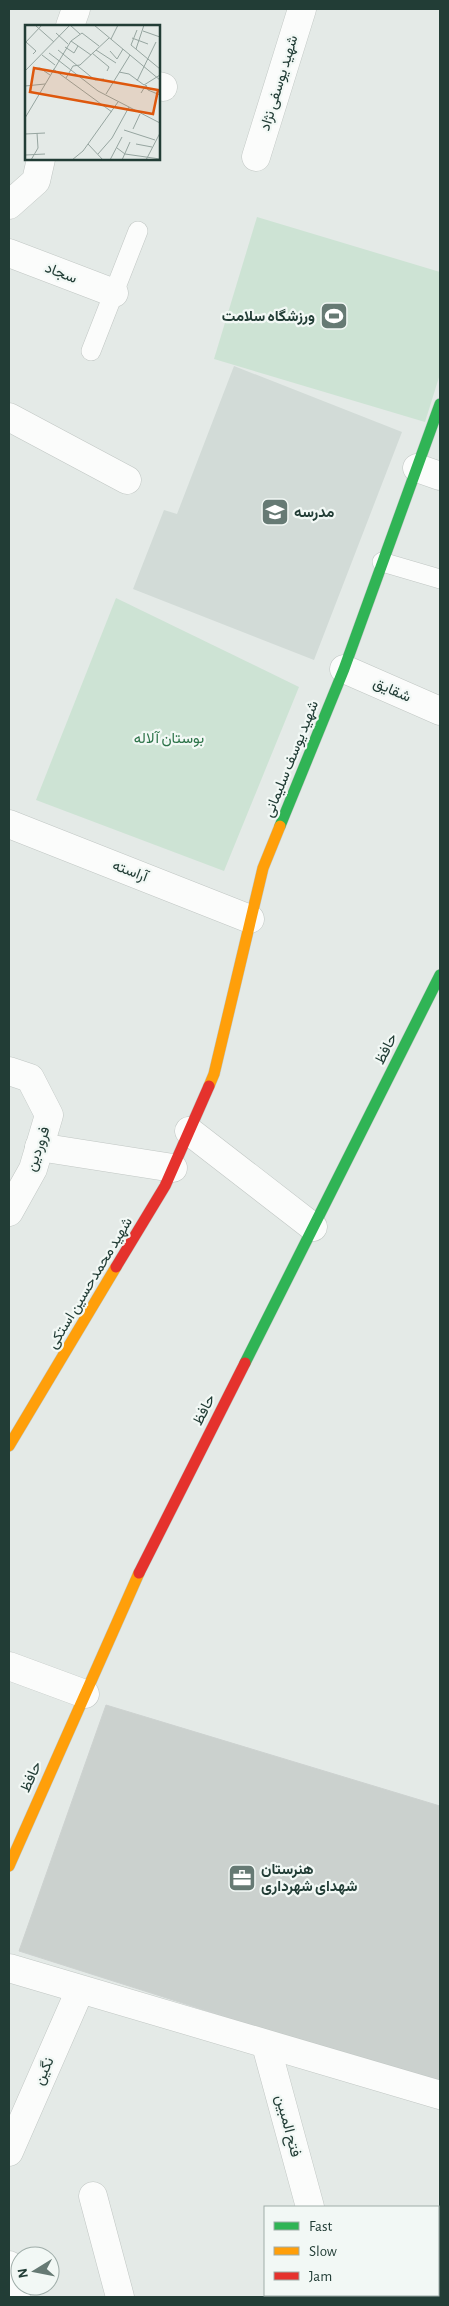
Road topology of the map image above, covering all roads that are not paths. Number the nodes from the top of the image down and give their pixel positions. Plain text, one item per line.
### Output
1 (76, 9) edge
2 (302, 9) edge
3 (70, 25) edge
4 (256, 158) dead end
5 (41, 160) edge
6 (9, 205) edge
7 (138, 231) dead end
8 (9, 254) edge
9 (114, 293) junction
10 (91, 351) dead end
11 (440, 404) edge
12 (9, 417) edge
13 (428, 472) edge
14 (127, 480) dead end
15 (382, 562) junction
16 (440, 579) edge
17 (344, 669) junction
18 (440, 711) edge
19 (9, 824) edge
20 (250, 919) junction
21 (440, 975) edge
22 (9, 1071) edge
23 (189, 1131) junction
24 (40, 1147) junction
25 (173, 1168) junction
26 (16, 1184) edge
27 (9, 1212) edge
28 (313, 1227) junction
29 (9, 1446) edge
30 (9, 1666) edge
31 (85, 1694) junction
32 (9, 1866) edge
33 (9, 1968) edge
34 (80, 1990) junction
35 (266, 2045) junction
36 (440, 2095) edge
37 (10, 2146) edge
38 (93, 2196) dead end
39 (310, 2206) edge
40 (9, 2265) edge
41 (16, 2297) edge
42 (120, 2297) edge

1 - 3 street
2 - 4 street, شهید یوسفی نژاد
5 - 6 street
7 - 9 lane
8 - 9 street, سجاد
9 - 10 lane
11 - 13 street, شهید یوسف سلیمانی
12 - 14 street
13 - 15 street, شهید یوسف سلیمانی
15 - 16 lane
15 - 17 street, شهید یوسف سلیمانی
17 - 18 street, شقایق
17 - 20 street, شهید یوسف سلیمانی
19 - 20 street, آراسته
20 - 23 street, شهید یوسف سلیمانی
21 - 28 street, حافظ
22 - 24 street, فروردین
23 - 25 street, شهید محمدحسین استکی
23 - 28 street
24 - 25 street
24 - 26 street, فروردین
25 - 29 street, شهید محمدحسین استکی
26 - 27 street, فروردین
28 - 31 street, حافظ
30 - 31 street
31 - 32 street, حافظ
33 - 34 street
34 - 35 street
34 - 37 street, نگین
35 - 36 street
35 - 39 street, فتح المبین
38 - 42 street
40 - 41 street

